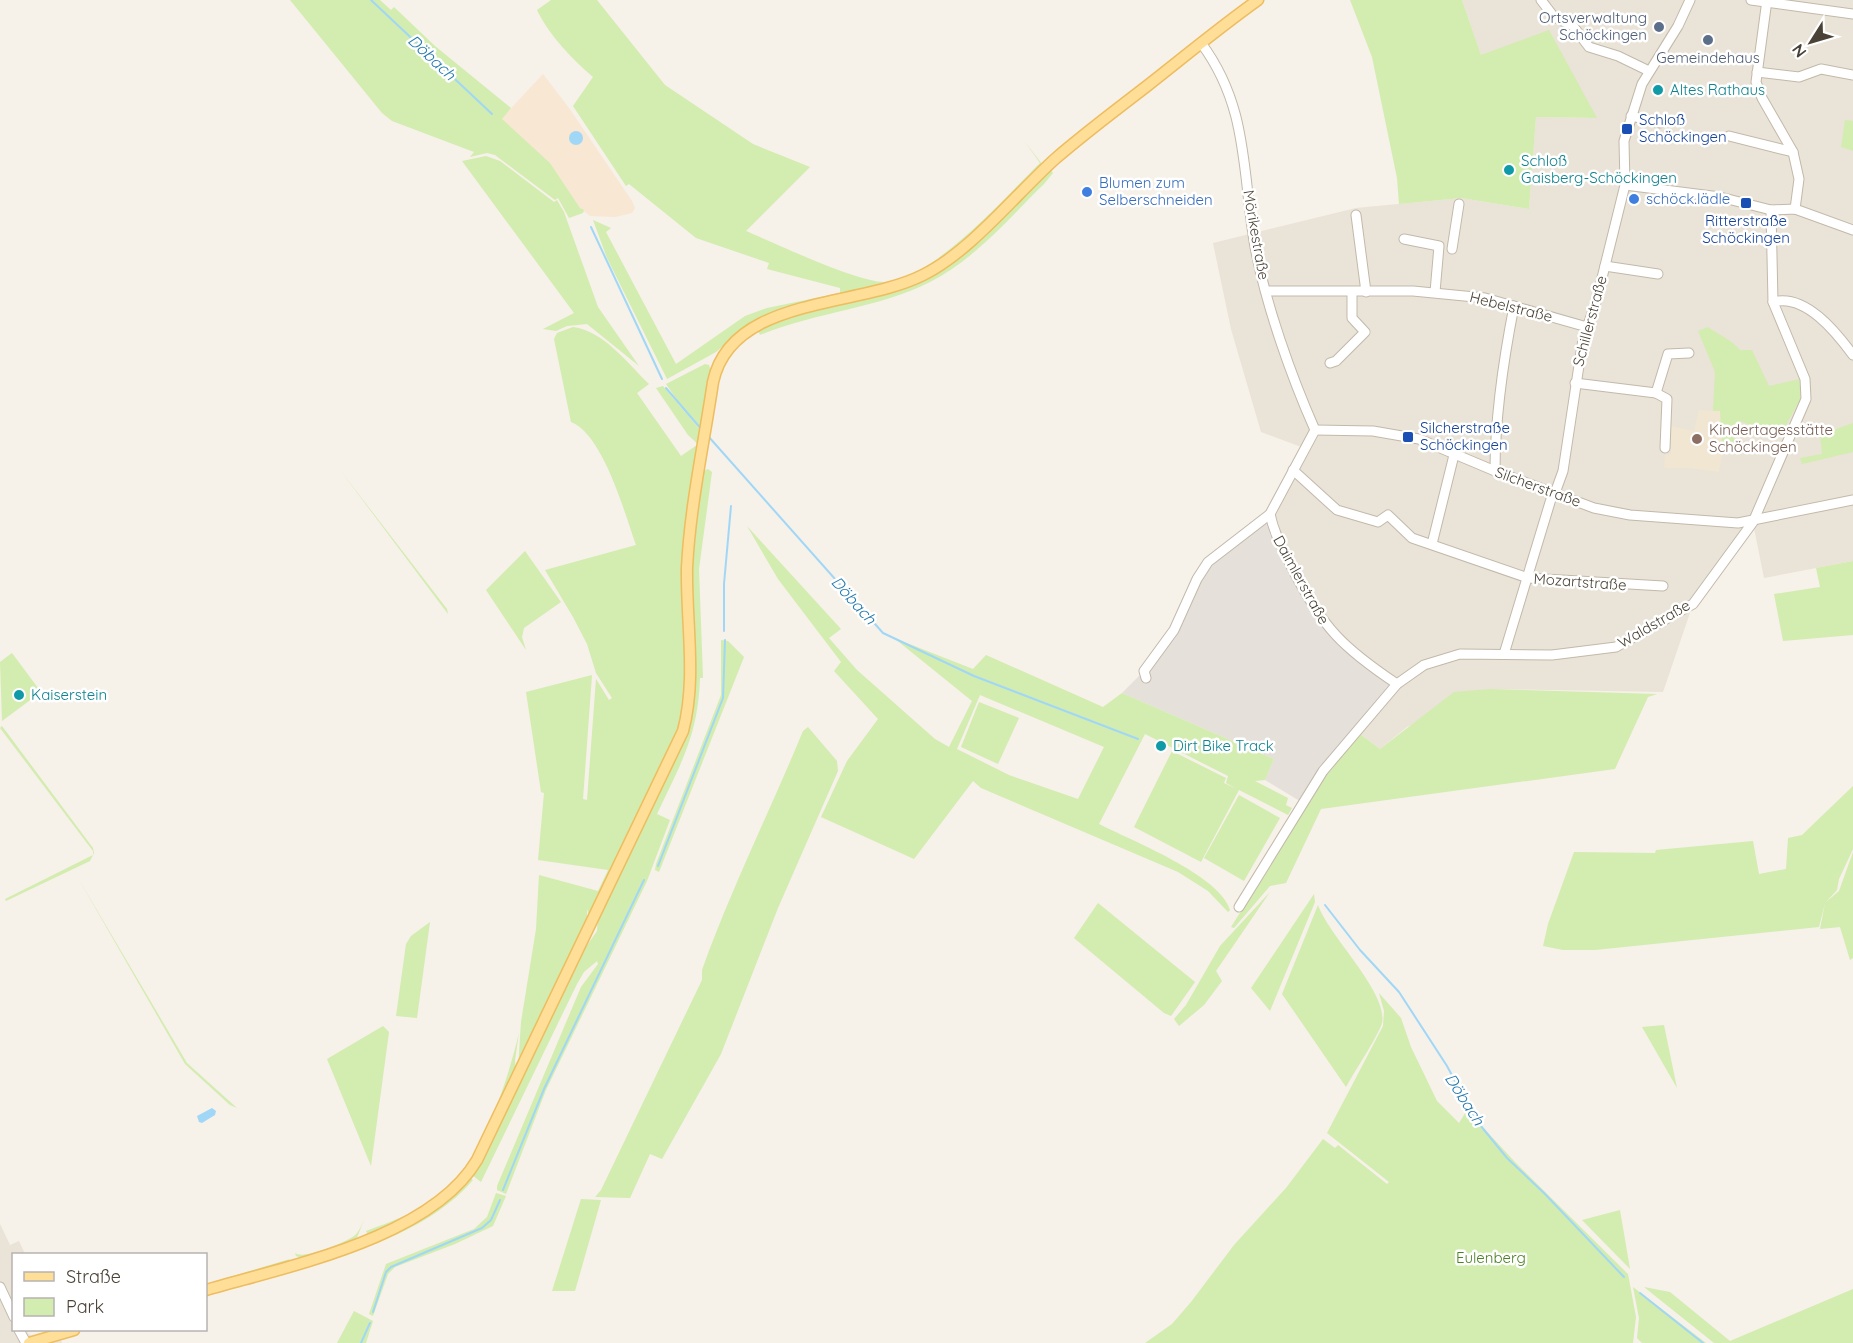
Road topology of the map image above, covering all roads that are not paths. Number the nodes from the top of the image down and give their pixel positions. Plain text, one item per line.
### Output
1 (1258, 0) edge
2 (1541, 0) edge
3 (1690, 0) edge
4 (1751, 0) edge
5 (1767, 1) edge
6 (1853, 15) edge
7 (1201, 43) junction
8 (1649, 70) junction
9 (1757, 72) junction
10 (1853, 75) edge
11 (1631, 116) junction
12 (1660, 123) dead end
13 (1729, 136) dead end
14 (1793, 152) junction
15 (1625, 185) junction
16 (1460, 204) dead end
17 (1795, 209) junction
18 (1771, 210) junction
19 (1356, 215) dead end
20 (1853, 230) edge
21 (1404, 239) dead end
22 (1439, 246) junction
23 (1605, 266) junction
24 (1658, 274) dead end
25 (1266, 291) junction
26 (1352, 292) junction
27 (1366, 292) junction
28 (1435, 292) junction
29 (1773, 302) junction
30 (1514, 306) junction
31 (1587, 327) junction
32 (1689, 353) dead end
33 (1853, 355) edge
34 (1330, 363) dead end
35 (1575, 383) junction
36 (1656, 393) junction
37 (1315, 430) junction
38 (1665, 448) dead end
39 (1454, 455) junction
40 (1293, 470) junction
41 (1495, 471) junction
42 (1553, 496) junction
43 (1853, 500) edge
44 (1270, 514) junction
45 (1753, 522) junction
46 (1432, 544) junction
47 (1528, 578) junction
48 (1663, 586) dead end
49 (1504, 654) junction
50 (1146, 678) dead end
51 (1397, 684) junction
52 (1239, 907) dead end
53 (0, 1287) edge
54 (207, 1290) edge
55 (12, 1313) edge
56 (67, 1331) edge
57 (28, 1343) edge

1 - 7 main road
2 - 8 street
3 - 8 street, Schillerstraße
4 - 5 street
5 - 6 street
5 - 9 street
7 - 25 street, Mörikestraße
7 - 54 main road
8 - 11 street, Schillerstraße
9 - 10 street
9 - 14 street
11 - 12 street
11 - 15 street, Schillerstraße
13 - 14 street
14 - 17 street
15 - 18 street
15 - 23 street, Schillerstraße
16 - 22 street
17 - 18 street
17 - 20 street
18 - 29 street, Waldstraße
19 - 27 street
21 - 22 street
22 - 28 street
23 - 24 street
23 - 31 street, Schillerstraße
25 - 26 street, Hebelstraße
25 - 37 street, Mörikestraße
26 - 27 street, Hebelstraße
26 - 34 street
27 - 28 street, Hebelstraße
28 - 30 street, Hebelstraße
29 - 33 street
29 - 45 street, Waldstraße
30 - 31 street, Hebelstraße
30 - 41 street
31 - 35 street, Schillerstraße
32 - 36 street
35 - 36 street
35 - 42 street, Schillerstraße
36 - 38 street
37 - 39 street, Silcherstraße
37 - 40 street
39 - 41 street, Silcherstraße
39 - 46 street
40 - 44 street
40 - 46 street, Mozartstraße
41 - 42 street, Silcherstraße
42 - 45 street, Silcherstraße
42 - 47 street, Schillerstraße
43 - 45 street, Silcherstraße
44 - 50 street
44 - 51 street, Daimlerstraße
45 - 49 street, Waldstraße
46 - 47 street, Mozartstraße
47 - 48 street, Mozartstraße
47 - 49 street, Schillerstraße
49 - 51 street, Waldstraße
51 - 52 street, Waldstraße
53 - 55 street
56 - 57 main road

